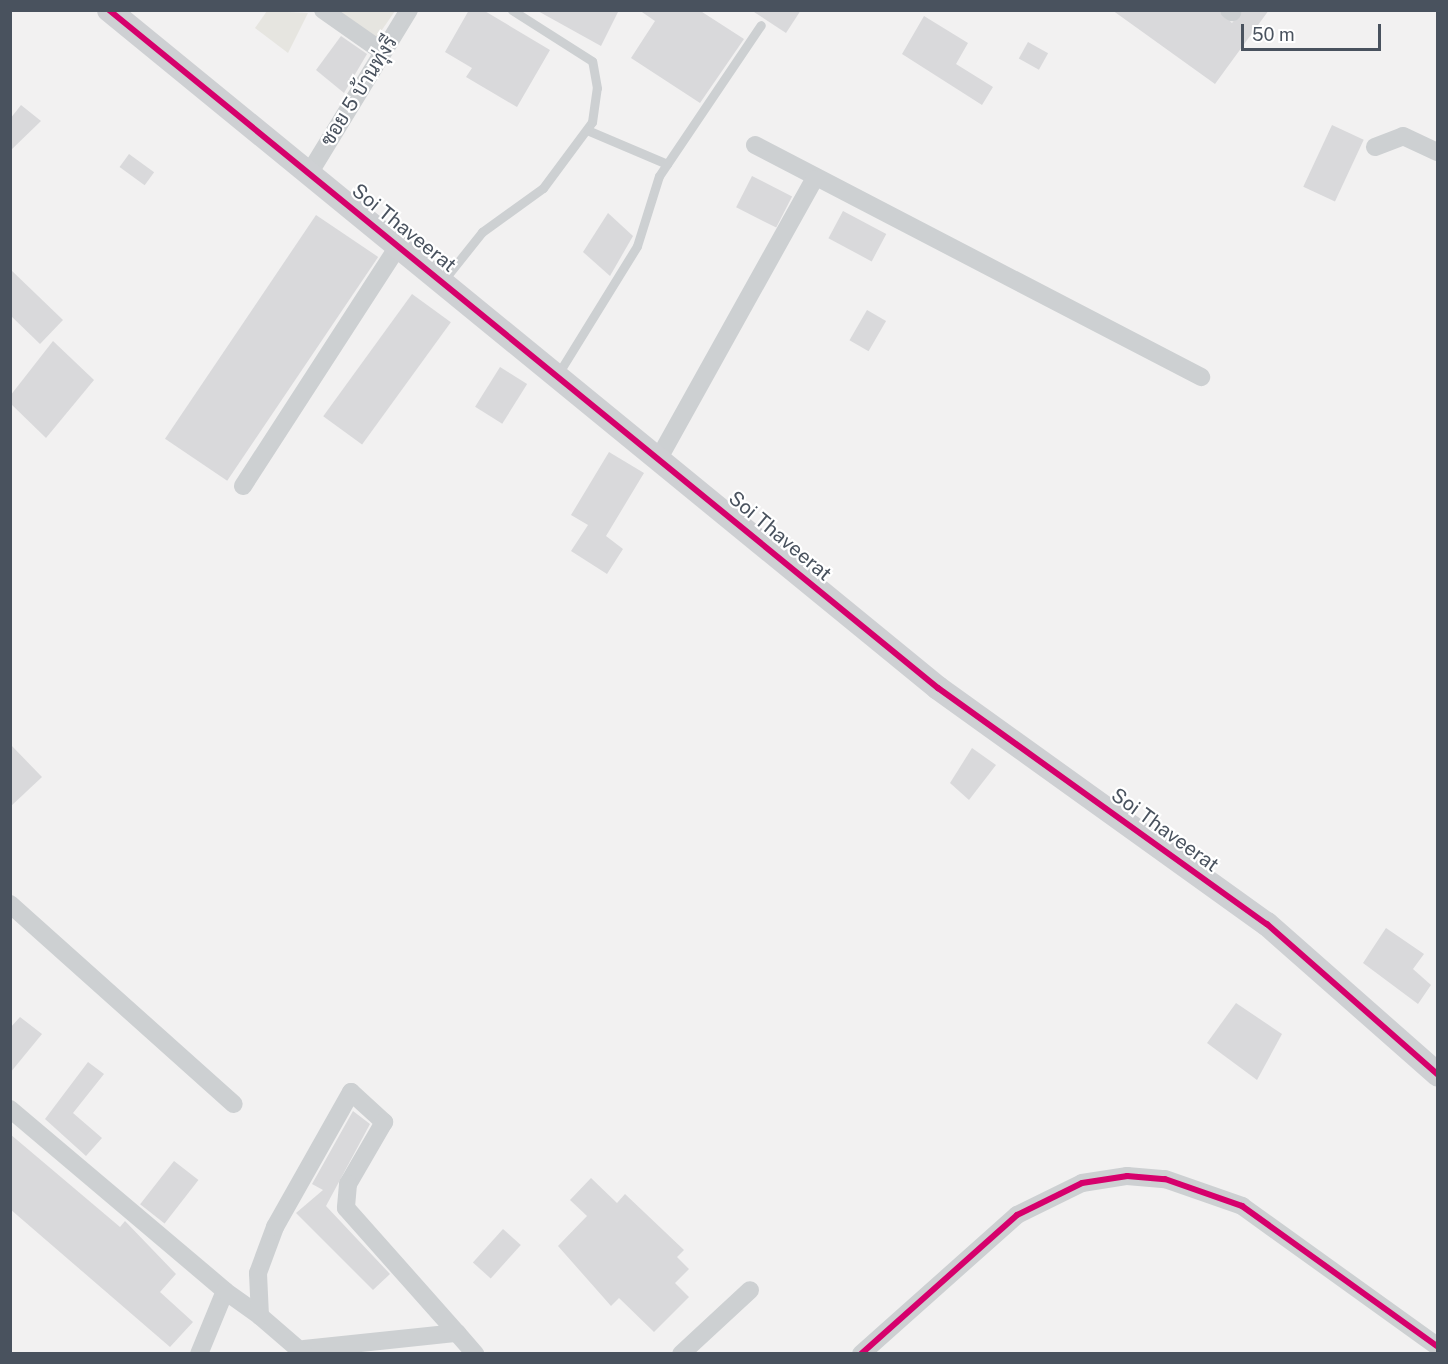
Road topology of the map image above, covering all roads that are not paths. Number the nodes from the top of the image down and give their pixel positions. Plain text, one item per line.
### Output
1 (109, 10) edge
2 (323, 10) edge
3 (409, 10) edge
4 (512, 10) edge
5 (761, 25) dead end
6 (383, 52) junction
7 (587, 130) junction
8 (755, 145) dead end
9 (1375, 147) dead end
10 (1437, 152) edge
11 (667, 164) junction
12 (310, 172) junction
13 (814, 179) junction
14 (399, 245) junction
15 (443, 281) junction
16 (558, 374) junction
17 (1201, 377) dead end
18 (659, 458) junction
19 (243, 486) dead end
20 (10, 904) edge
21 (1437, 1075) edge
22 (234, 1104) dead end
23 (10, 1109) edge
24 (750, 1290) dead end
25 (225, 1291) junction
26 (261, 1316) junction
27 (456, 1333) junction
28 (1437, 1347) edge
29 (304, 1351) edge
30 (199, 1353) edge
31 (475, 1353) edge
32 (681, 1353) edge
33 (861, 1353) edge

1 - 12 street, Soi Thaveerat
2 - 6 street
3 - 6 street, ซอย 5 บ้านทุ่งรี
4 - 7 lane
5 - 11 lane
6 - 12 street, ซอย 5 บ้านทุ่งรี
7 - 11 lane
7 - 15 lane
8 - 13 street
9 - 10 street
11 - 16 lane
12 - 14 street, Soi Thaveerat
13 - 17 street
13 - 18 street
14 - 15 street, Soi Thaveerat
14 - 19 street
15 - 16 street, Soi Thaveerat
16 - 18 street, Soi Thaveerat
18 - 21 street, Soi Thaveerat
20 - 22 street
23 - 25 street
24 - 32 street
25 - 26 street
25 - 30 street
26 - 27 street
26 - 29 street
27 - 29 street
27 - 31 street
28 - 33 street

